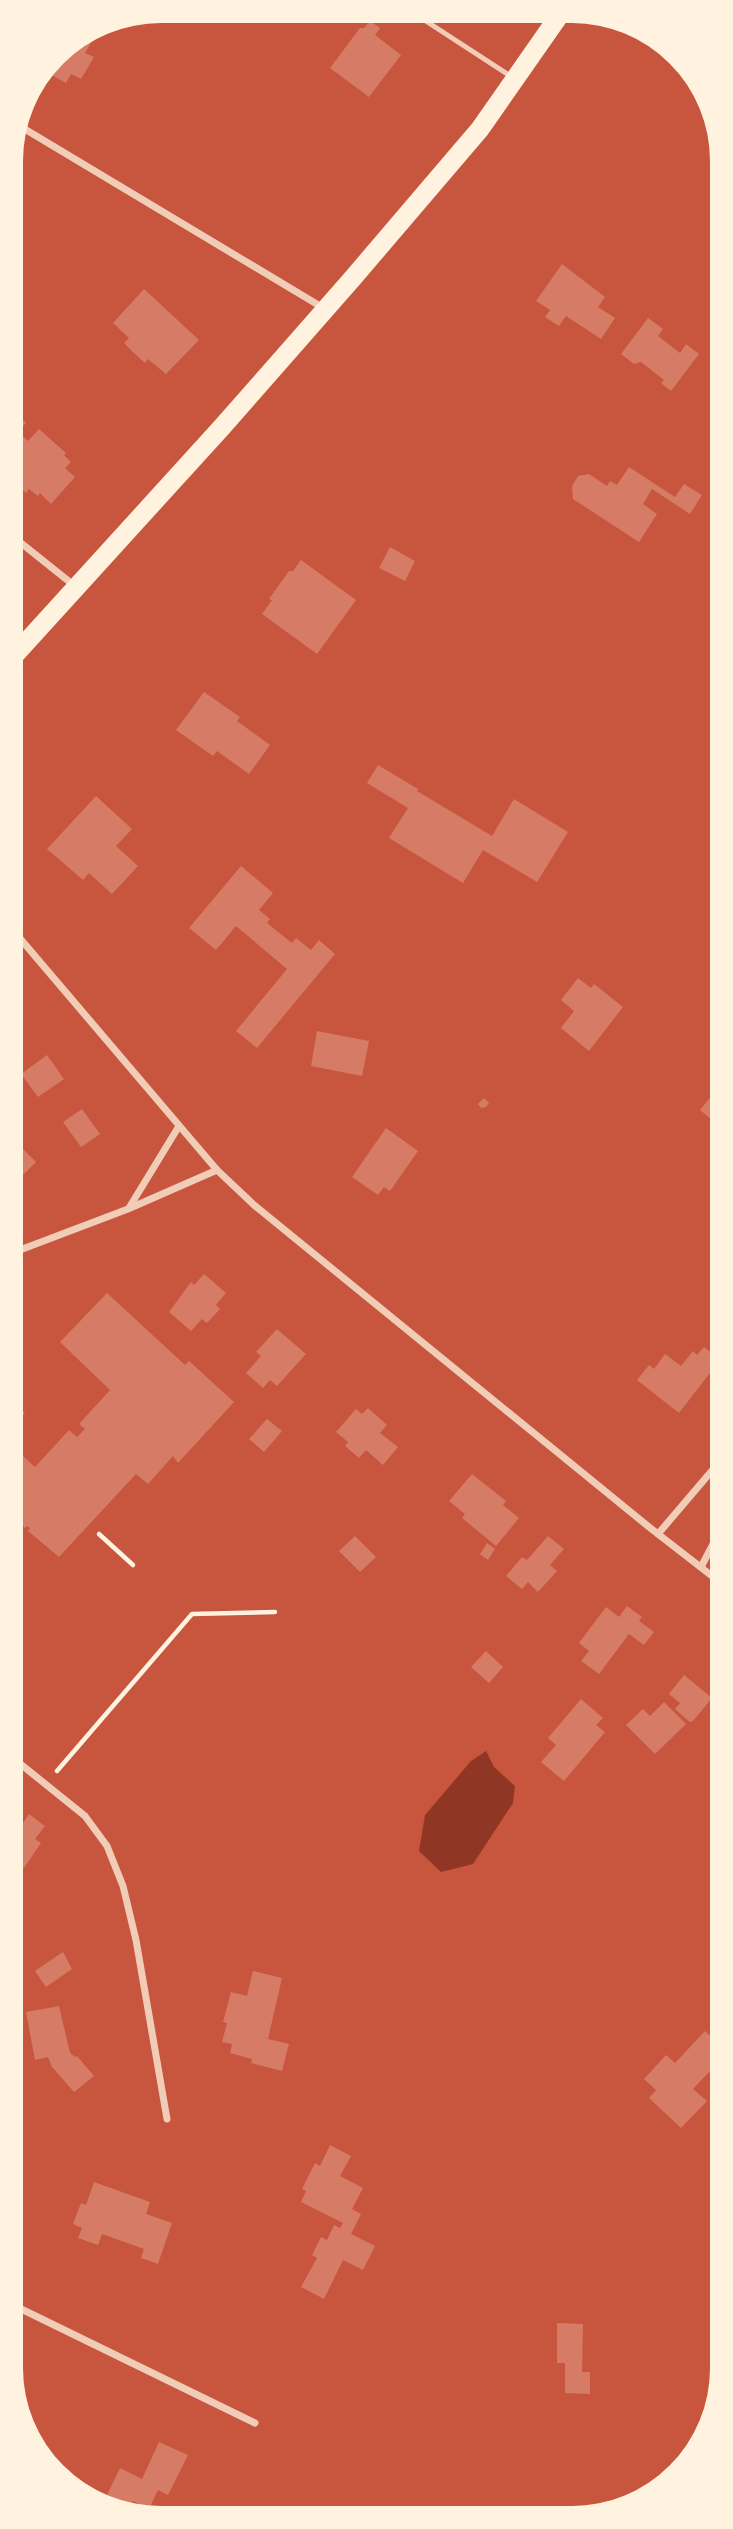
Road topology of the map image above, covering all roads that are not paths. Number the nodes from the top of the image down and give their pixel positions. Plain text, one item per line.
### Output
1 (429, 23) edge
2 (554, 23) edge
3 (514, 79) junction
4 (26, 130) edge
5 (326, 309) junction
6 (23, 545) edge
7 (76, 588) junction
8 (23, 646) edge
9 (23, 942) edge
10 (179, 1126) junction
11 (218, 1170) junction
12 (128, 1209) junction
13 (23, 1249) edge
14 (710, 1473) edge
15 (659, 1534) junction
16 (710, 1550) edge
17 (701, 1567) junction
18 (710, 1574) edge
19 (23, 1766) edge
20 (167, 2119) dead end
21 (23, 2310) edge
22 (255, 2423) dead end

1 - 3 lane
2 - 3 highway
3 - 5 highway
4 - 5 street
5 - 7 highway
6 - 7 street
7 - 8 highway
9 - 10 street
10 - 11 street
10 - 12 street
11 - 12 street
11 - 15 street
12 - 13 street
14 - 15 street
15 - 17 street
16 - 17 street
17 - 18 street
19 - 20 street
21 - 22 street

